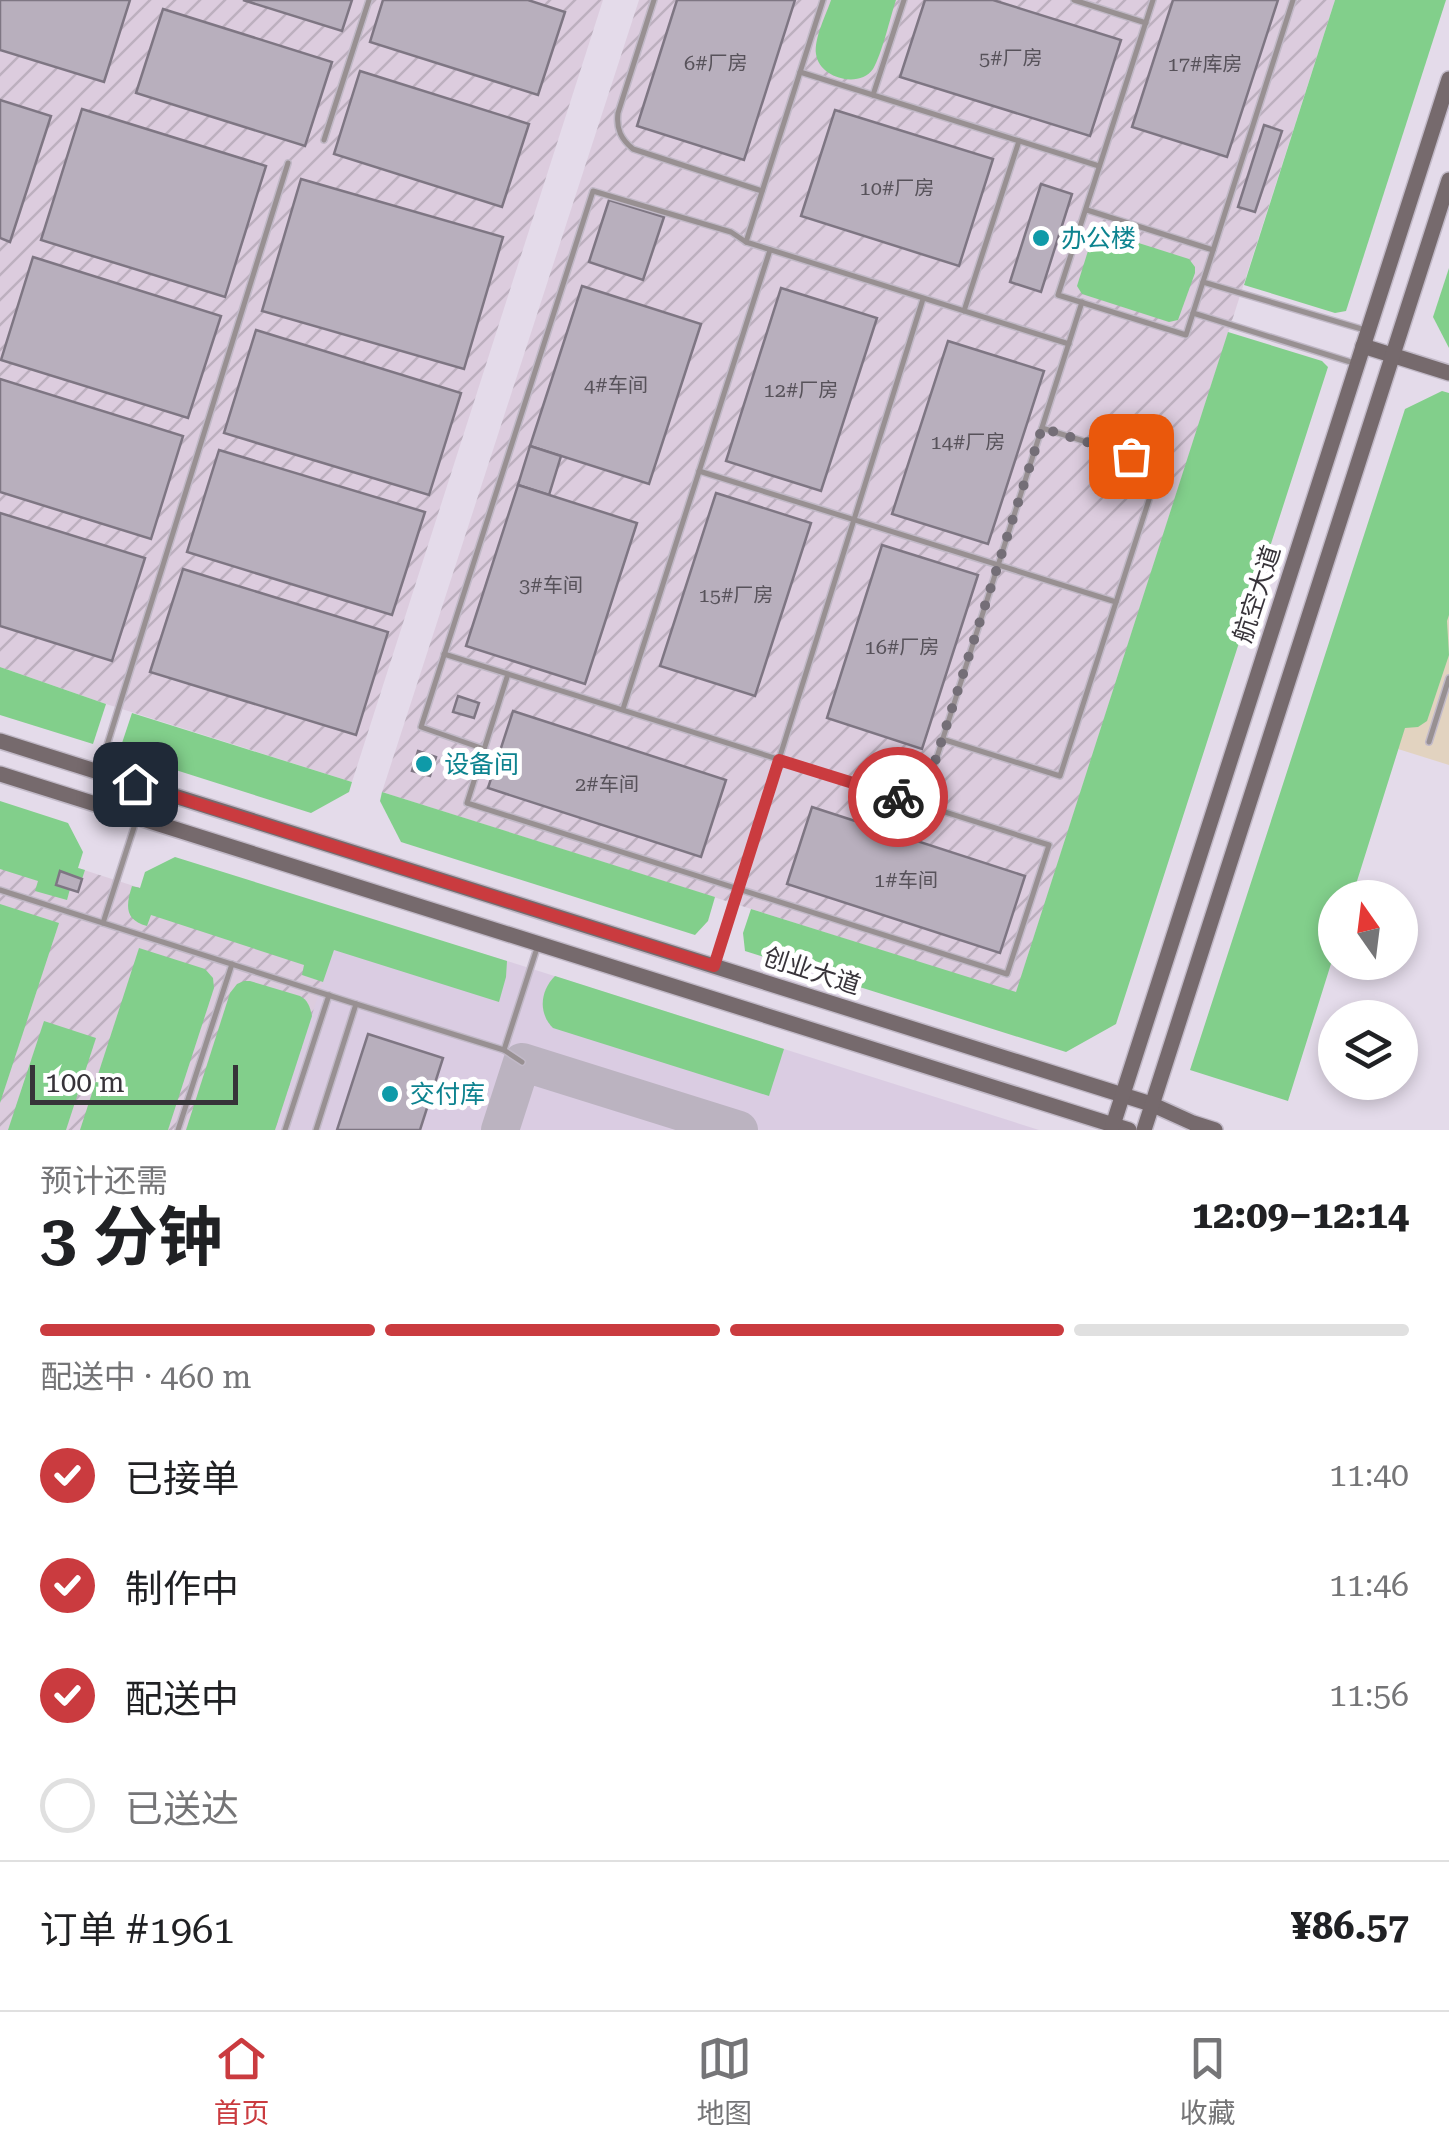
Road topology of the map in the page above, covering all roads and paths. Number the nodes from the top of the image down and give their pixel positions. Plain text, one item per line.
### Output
1 (369, 0) edge
2 (654, 0) edge
3 (823, 0) edge
4 (904, 0) edge
5 (1074, 0) edge
6 (1153, 0) edge
7 (1293, 0) edge
8 (1146, 22) junction
9 (800, 72) junction
10 (1449, 79) edge
11 (873, 95) junction
12 (324, 140) dead end
13 (1019, 141) junction
14 (288, 163) dead end
15 (1100, 166) junction
16 (1449, 180) edge
17 (762, 190) junction
18 (1086, 210) junction
19 (746, 242) junction
20 (770, 250) junction
21 (1213, 250) junction
22 (1203, 282) junction
23 (923, 298) junction
24 (1082, 302) junction
25 (964, 311) junction
26 (1192, 314) junction
27 (1365, 339) junction
28 (1069, 344) junction
29 (1394, 356) junction
30 (1357, 364) junction
31 (1449, 373) edge
32 (1042, 428) junction
33 (699, 471) junction
34 (854, 520) junction
35 (998, 565) junction
36 (1116, 602) junction
37 (444, 654) junction
38 (508, 674) junction
39 (1449, 678) edge
40 (622, 710) junction
41 (942, 740) junction
42 (0, 741) edge
43 (1429, 742) dead end
44 (484, 749) junction
45 (779, 760) junction
46 (99, 772) junction
47 (0, 774) edge
48 (921, 805) junction
49 (137, 817) junction
50 (738, 889) junction
51 (0, 890) edge
52 (103, 923) junction
53 (539, 944) junction
54 (232, 964) junction
55 (714, 966) junction
56 (329, 995) junction
57 (356, 1004) junction
58 (504, 1050) junction
59 (522, 1062) dead end
60 (1123, 1096) junction
61 (1151, 1104) junction
62 (1121, 1128) edge
63 (178, 1130) edge
64 (285, 1130) edge
65 (316, 1130) edge
66 (1144, 1130) edge
67 (1215, 1130) edge

1 - 12 lane
2 - 17 lane
3 - 9 lane
4 - 11 lane
5 - 8 lane
6 - 8 lane
7 - 21 lane
8 - 15 lane
9 - 11 lane
9 - 17 lane
10 - 27 main road, 航空大道
11 - 13 lane
13 - 15 lane
13 - 25 lane
14 - 46 lane
15 - 18 lane
16 - 29 main road
17 - 19 lane
18 - 21 lane
18 - 24 lane
19 - 20 lane
19 - 37 lane
20 - 23 lane
20 - 33 lane
21 - 22 lane
22 - 26 lane
22 - 27 lane
23 - 25 lane
23 - 34 lane
24 - 26 lane
24 - 28 lane
25 - 28 lane
26 - 30 lane
27 - 29 main road
27 - 30 main road, 航空大道
28 - 32 lane
29 - 31 main road
29 - 61 main road
30 - 60 main road, 航空大道
32 - 35 lane
32 - 36 lane
33 - 34 lane
33 - 40 lane
34 - 35 lane
34 - 45 lane
35 - 36 lane
35 - 41 lane
36 - 41 lane
37 - 38 lane
37 - 44 lane
38 - 40 lane
38 - 44 lane
39 - 43 lane
40 - 45 lane
41 - 48 lane
42 - 46 main road, 创业大道
44 - 50 lane
45 - 48 lane
45 - 50 lane
46 - 55 main road, 创业大道
47 - 49 main road
48 - 50 lane
49 - 52 lane
49 - 53 main road
50 - 55 lane
51 - 52 lane
52 - 54 lane
53 - 58 lane
53 - 62 main road
54 - 56 lane
54 - 63 lane
55 - 60 main road, 创业大道
56 - 57 lane
56 - 64 lane
57 - 58 lane
57 - 65 lane
58 - 59 lane
60 - 61 main road, 创业大道
60 - 62 main road, 航空大道
61 - 66 main road
61 - 67 main road, 创业大道

